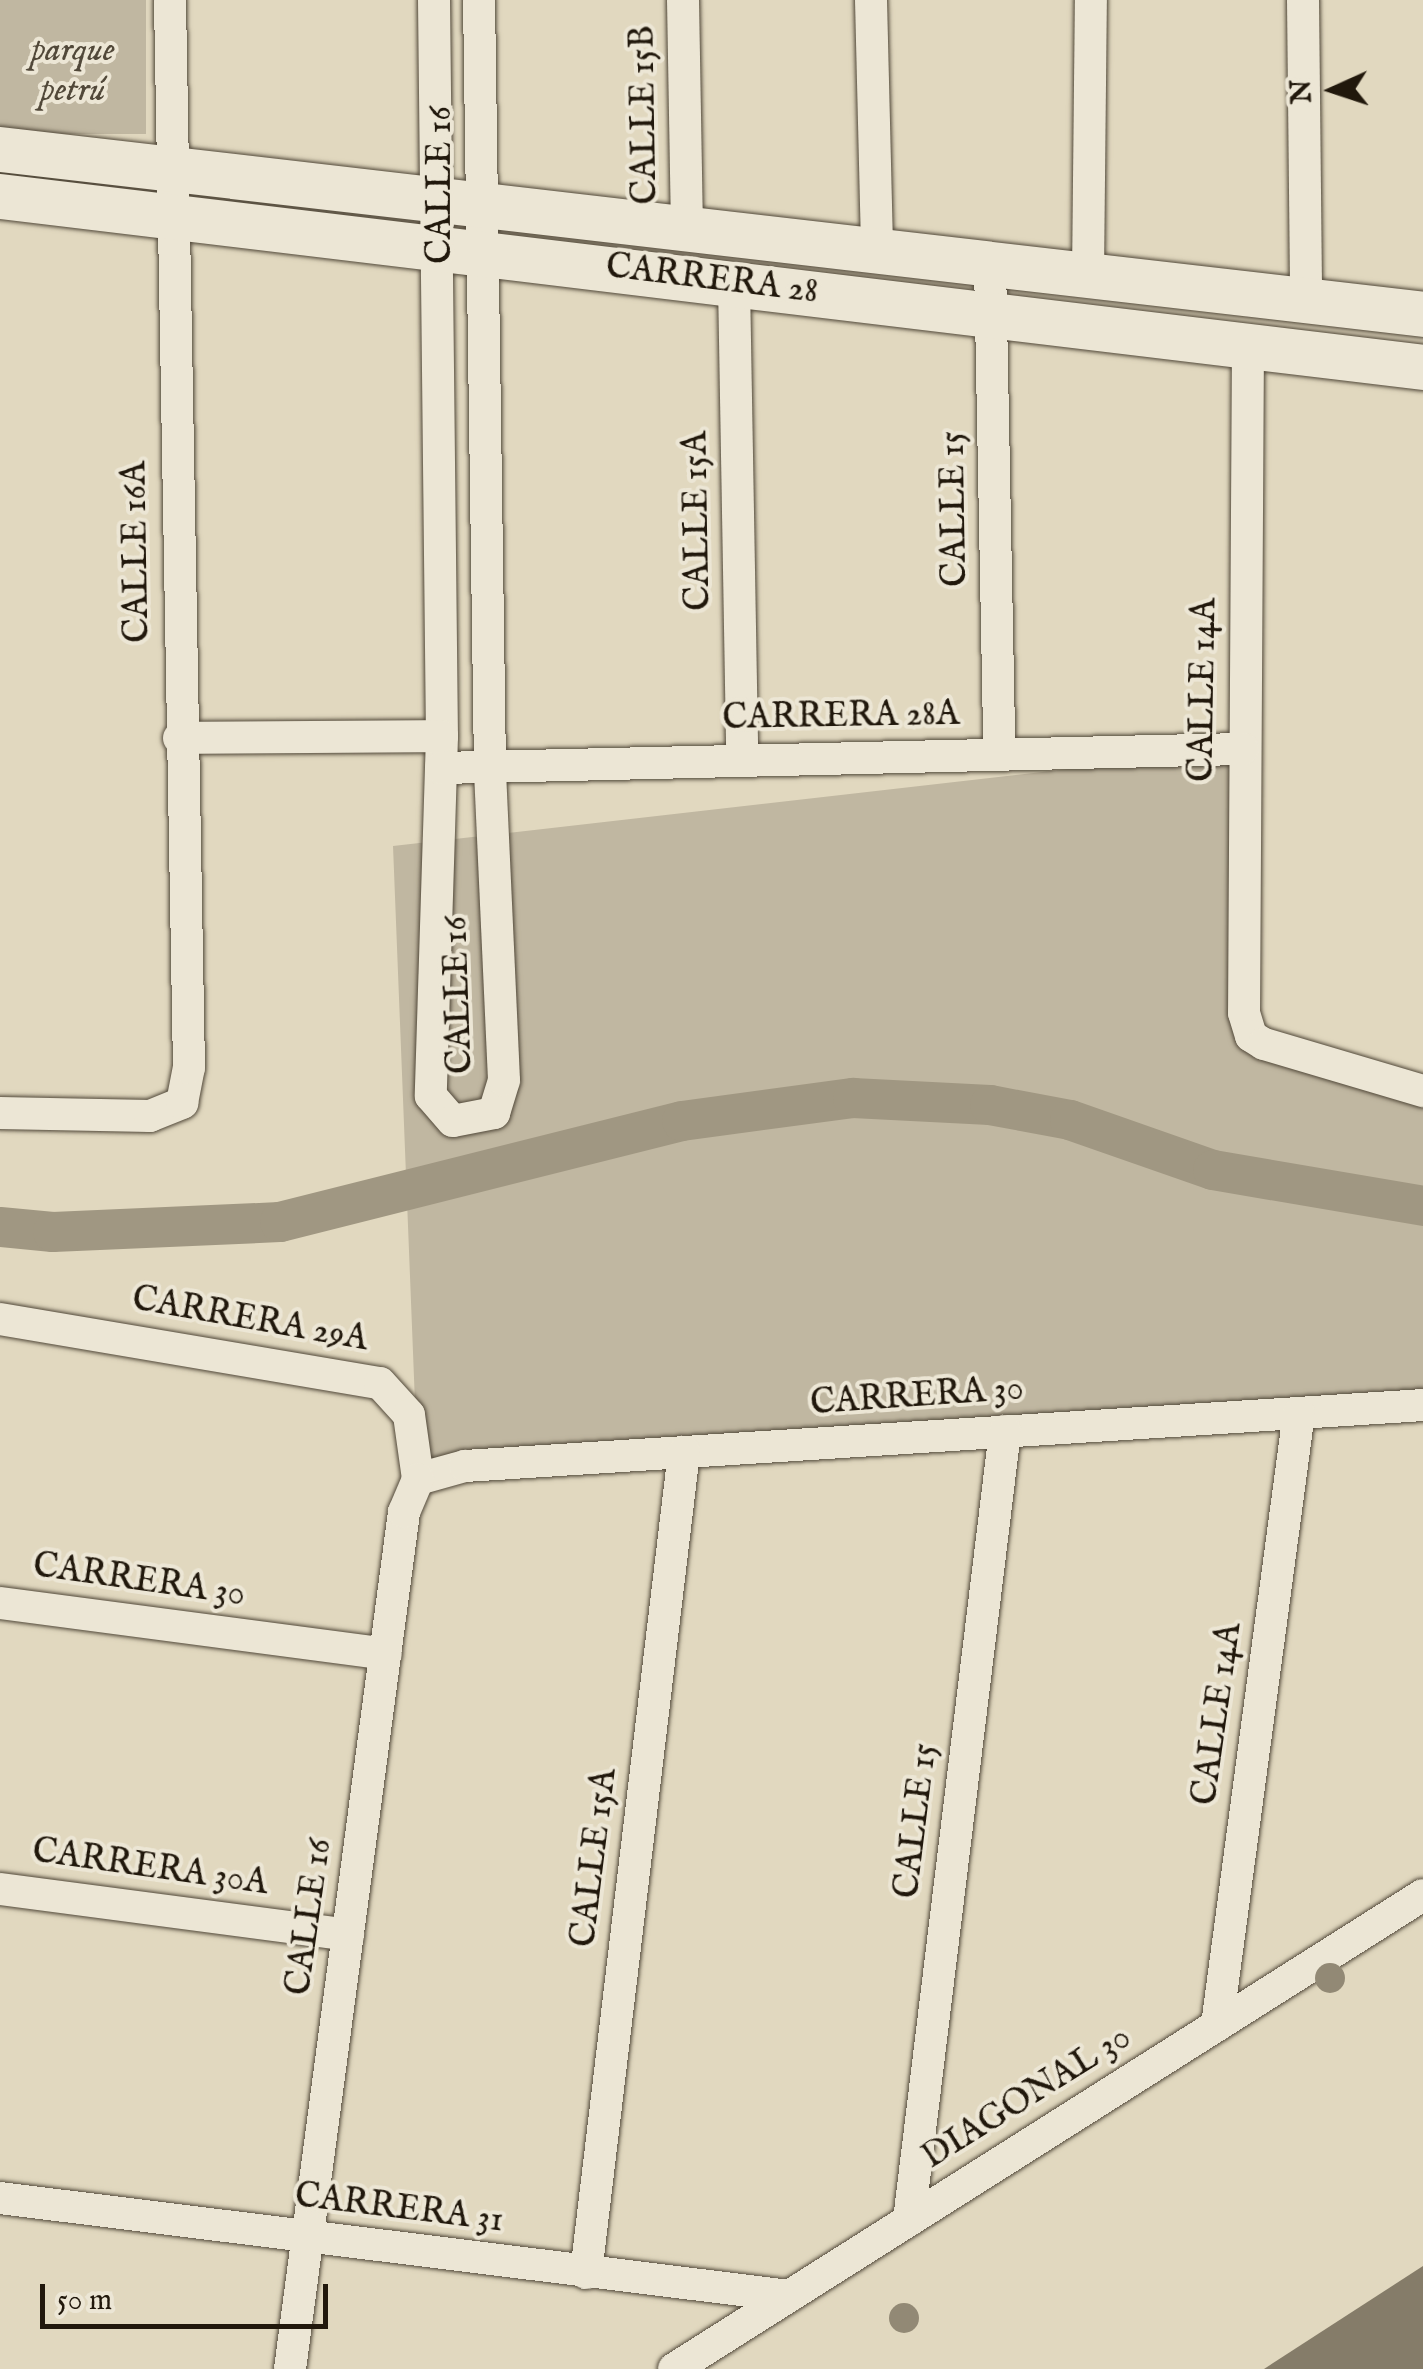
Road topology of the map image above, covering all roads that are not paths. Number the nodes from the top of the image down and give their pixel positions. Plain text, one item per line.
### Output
1 (170, 0) edge
2 (434, 0) edge
3 (479, 0) edge
4 (683, 0) edge
5 (871, 0) edge
6 (1091, 0) edge
7 (1303, 0) edge
8 (0, 148) edge
9 (172, 169) junction
10 (0, 196) edge
11 (436, 200) junction
12 (481, 205) junction
13 (172, 216) junction
14 (687, 229) junction
15 (436, 247) junction
16 (878, 251) junction
17 (481, 252) junction
18 (990, 264) junction
19 (1088, 275) junction
20 (734, 282) junction
21 (1306, 300) junction
22 (991, 313) junction
23 (1423, 314) edge
24 (1248, 343) junction
25 (1423, 367) edge
26 (179, 738) junction
27 (1243, 748) junction
28 (442, 752) junction
29 (999, 754) junction
30 (742, 759) junction
31 (490, 767) junction
32 (1423, 1090) edge
33 (0, 1112) edge
34 (0, 1319) edge
35 (1423, 1405) edge
36 (1299, 1413) junction
37 (1005, 1431) junction
38 (684, 1452) junction
39 (418, 1479) junction
40 (0, 1602) edge
41 (386, 1654) junction
42 (0, 1889) edge
43 (1423, 1895) edge
44 (348, 1935) junction
45 (1218, 2025) junction
46 (0, 2198) edge
47 (909, 2220) junction
48 (307, 2238) junction
49 (586, 2273) junction
50 (788, 2296) junction
51 (290, 2369) edge
52 (674, 2369) edge

1 - 9 street, CALLE 16A
2 - 11 street, CALLE 16
3 - 12 street, CALLE 16
4 - 14 street, CALLE 15B
5 - 16 street
6 - 19 street
7 - 21 street
8 - 9 street, CARRERA 28
9 - 11 street, CARRERA 28
9 - 13 street, CALLE 16A
10 - 13 street, CARRERA 28
11 - 12 street, CARRERA 28
11 - 15 street, CALLE 16
12 - 14 street, CARRERA 28
12 - 17 street, CALLE 16
13 - 15 street, CARRERA 28
13 - 26 street, CALLE 16A
14 - 16 street, CARRERA 28
15 - 17 street, CARRERA 28
15 - 28 street, CALLE 16
16 - 18 street, CARRERA 28
17 - 20 street, CARRERA 28
17 - 31 street, CALLE 16
18 - 19 street, CARRERA 28
18 - 22 street, CALLE 15
19 - 21 street, CARRERA 28
20 - 22 street, CARRERA 28
20 - 30 street, CALLE 15A
21 - 23 street, CARRERA 28
22 - 24 street, CARRERA 28
22 - 29 street, CALLE 15
24 - 25 street, CARRERA 28
24 - 27 street, CALLE 14A
26 - 28 street, CARRERA 28A
26 - 33 street, CALLE 16A
27 - 29 street, CARRERA 28A
27 - 32 street, CALLE 14A
28 - 31 street, CARRERA 28A
28 - 31 street, CALLE 16
29 - 30 street, CARRERA 28A
30 - 31 street, CARRERA 28A
34 - 39 street, CARRERA 29A
35 - 36 street, CARRERA 30
36 - 37 street, CARRERA 30
36 - 45 street, CALLE 14A
37 - 38 street, CARRERA 30
37 - 47 street, CALLE 15
38 - 39 street, CARRERA 30
38 - 49 street, CALLE 15A
39 - 41 street, CALLE 16
40 - 41 street, CARRERA 30
41 - 44 street, CALLE 16
42 - 44 street, CARRERA 30A
43 - 45 street, DIAGONAL 30
44 - 48 street, CALLE 16
45 - 47 street, DIAGONAL 30
46 - 48 street, CARRERA 31
47 - 50 street, DIAGONAL 30
48 - 49 street, CARRERA 31
48 - 51 street, CALLE 16
49 - 50 street, CARRERA 31
50 - 52 street, DIAGONAL 30

